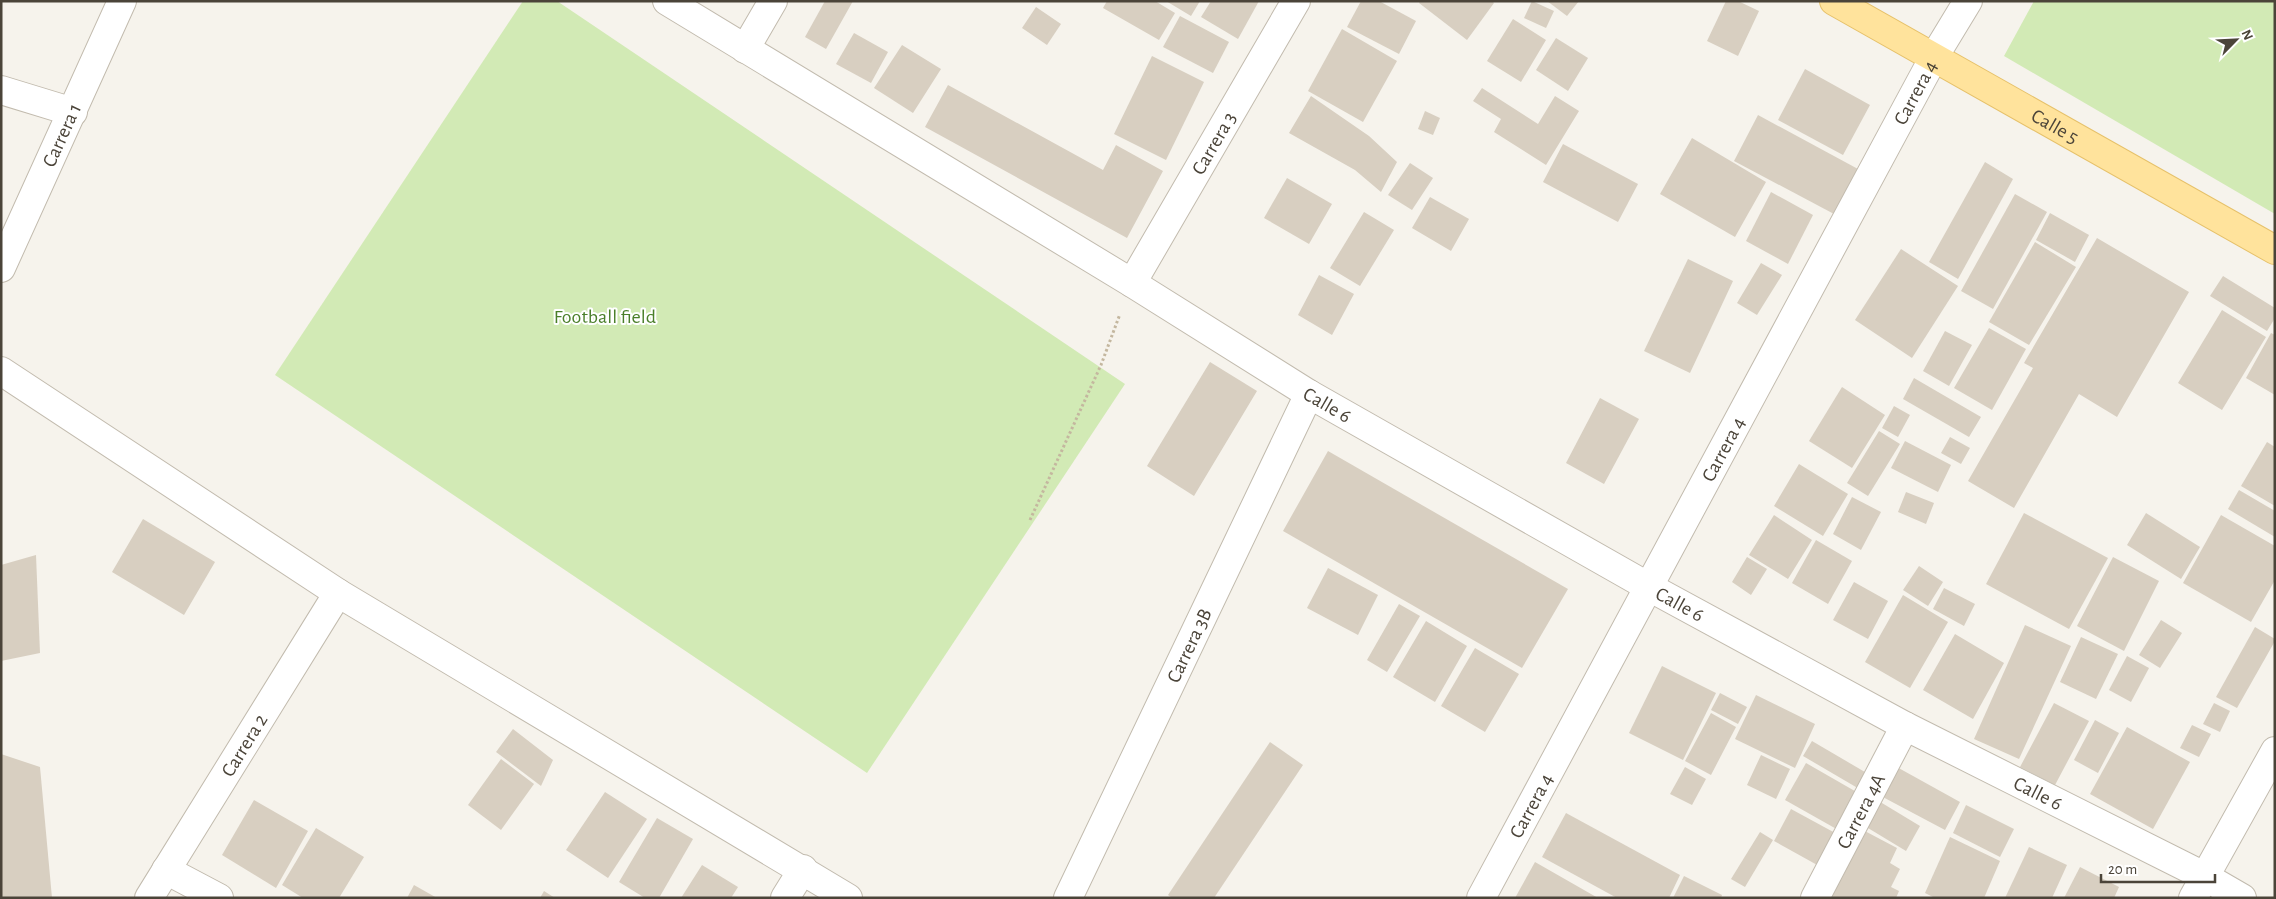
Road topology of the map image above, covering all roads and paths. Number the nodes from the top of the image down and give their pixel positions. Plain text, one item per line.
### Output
1 (122, 1) edge
2 (668, 1) edge
3 (773, 1) edge
4 (1296, 1) edge
5 (1834, 1) edge
6 (1968, 1) edge
7 (745, 49) junction
8 (1934, 57) junction
9 (1, 90) edge
10 (73, 112) junction
11 (2275, 250) edge
12 (1, 268) edge
13 (1132, 283) junction
14 (1, 371) edge
15 (1309, 394) junction
16 (1030, 520) dead end
17 (1648, 588) junction
18 (338, 593) junction
19 (1905, 726) junction
20 (2275, 751) edge
21 (803, 869) junction
22 (166, 870) junction
23 (2198, 887) edge
24 (149, 898) edge
25 (219, 898) edge
26 (785, 898) edge
27 (848, 898) edge
28 (1068, 898) edge
29 (1481, 898) edge
30 (1815, 898) edge
31 (2242, 898) edge

1 - 10 street, Carrera 1
2 - 7 street, Calle 6
3 - 7 street
4 - 13 street, Carrera 3
5 - 8 main road, Calle 5
6 - 8 street, Carrera 4
7 - 13 street, Calle 6
8 - 11 main road, Calle 5
8 - 17 street, Carrera 4
9 - 10 street
10 - 12 street, Carrera 1
13 - 15 street, Calle 6
13 - 16 path
14 - 18 street
15 - 17 street, Calle 6
15 - 28 street, Carrera 3B
17 - 19 street, Calle 6
17 - 29 street, Carrera 4
18 - 21 street
18 - 22 street, Carrera 2
19 - 23 street, Calle 6
19 - 30 street, Carrera 4A
20 - 23 street
21 - 26 street
21 - 27 street
22 - 24 street, Carrera 2
22 - 25 street
23 - 31 street, Calle 6

